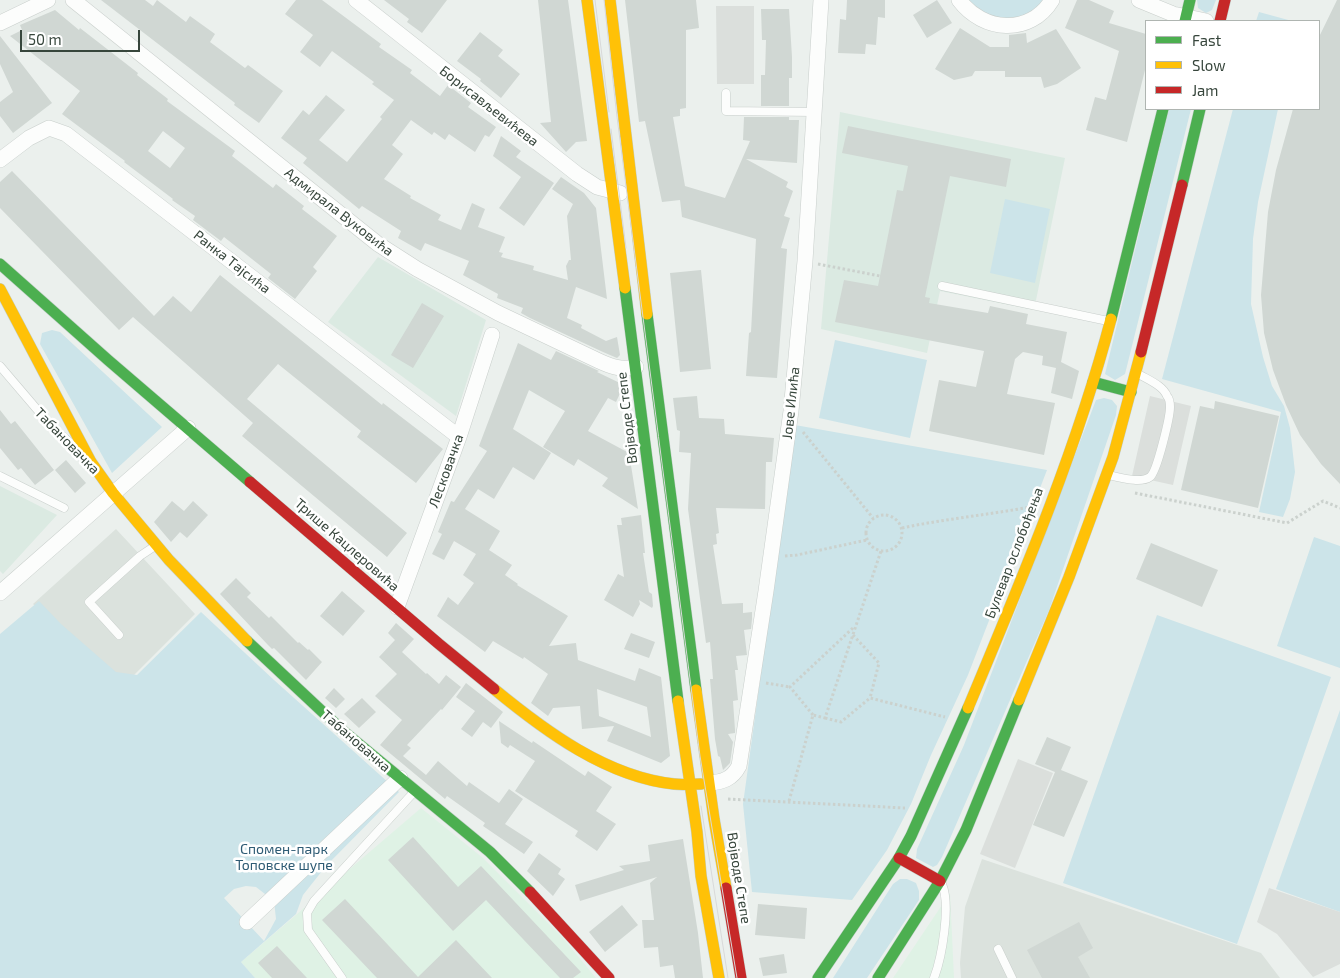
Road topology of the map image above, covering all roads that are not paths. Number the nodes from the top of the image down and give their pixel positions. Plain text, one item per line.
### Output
1 (48, 0) edge
2 (73, 0) edge
3 (356, 0) edge
4 (587, 0) edge
5 (610, 0) edge
6 (821, 0) edge
7 (959, 0) edge
8 (1052, 0) edge
9 (1139, 0) edge
10 (1190, 0) edge
11 (1225, 0) edge
12 (1185, 19) edge
13 (1220, 20) edge
14 (0, 23) edge
15 (726, 93) dead end
16 (1163, 110) edge
17 (1200, 110) edge
18 (814, 112) junction
19 (0, 160) edge
20 (613, 191) junction
21 (632, 195) junction
22 (0, 264) edge
23 (942, 286) dead end
24 (0, 289) edge
25 (41, 300) junction
26 (17, 320) junction
27 (1110, 321) junction
28 (492, 335) dead end
29 (0, 366) edge
30 (636, 367) junction
31 (1136, 373) junction
32 (1093, 382) junction
33 (1131, 392) junction
34 (188, 428) junction
35 (459, 436) junction
36 (91, 462) junction
37 (1106, 475) junction
38 (0, 476) edge
39 (113, 493) junction
40 (64, 508) dead end
41 (156, 544) junction
42 (0, 593) edge
43 (397, 607) junction
44 (119, 635) dead end
45 (400, 778) junction
46 (709, 783) junction
47 (689, 785) junction
48 (415, 790) junction
49 (697, 832) junction
50 (899, 858) junction
51 (940, 881) junction
52 (246, 922) dead end
53 (998, 949) dead end
54 (342, 978) edge
55 (609, 978) edge
56 (719, 978) edge
57 (728, 978) edge
58 (741, 978) edge
59 (818, 978) edge
60 (878, 978) edge
61 (934, 978) edge
62 (1012, 978) edge

1 - 14 street
2 - 30 street, Адмирала Вуковића
3 - 20 street, Борисављевићева
4 - 20 main road, Војводе Степе
5 - 21 main road, Војводе Степе
6 - 18 street, Јове Илића
7 - 8 street
9 - 12 street
10 - 12 main road
11 - 13 main road
15 - 18 lane
16 - 27 main road, Булевар ослобођења
17 - 31 main road
18 - 46 street, Јове Илића
19 - 35 street, Ранка Тајсића
20 - 21 street, Борисављевићева
20 - 30 main road, Војводе Степе
21 - 46 main road, Војводе Степе
22 - 25 main road, Трише Кацлеровића
23 - 27 lane
24 - 26 main road
25 - 26 main road
25 - 34 main road, Трише Кацлеровића
26 - 36 main road
27 - 32 main road, Булевар ослобођења
28 - 35 street, Лесковачка
29 - 36 lane, Табановачка
30 - 47 main road, Војводе Степе
31 - 33 main road
31 - 37 lane
32 - 33 main road
32 - 50 main road, Булевар ослобођења
33 - 37 main road
34 - 39 street
34 - 43 main road, Трише Кацлеровића
35 - 43 street, Лесковачка
36 - 39 main road, Табановачка
37 - 51 main road
38 - 40 lane
39 - 41 main road, Табановачка
39 - 42 street
41 - 44 lane
41 - 45 main road, Табановачка
43 - 47 main road, Трише Кацлеровића
45 - 48 main road, Табановачка
45 - 52 street
46 - 47 main road, Трише Кацлеровића
46 - 58 main road, Војводе Степе
47 - 49 main road, Војводе Степе
48 - 54 lane
48 - 55 main road, Табановачка
49 - 56 main road, Војводе Степе
49 - 57 main road, Војводе Степе
50 - 51 main road
50 - 59 main road, Булевар ослобођења
51 - 60 main road
51 - 61 lane
53 - 62 lane

